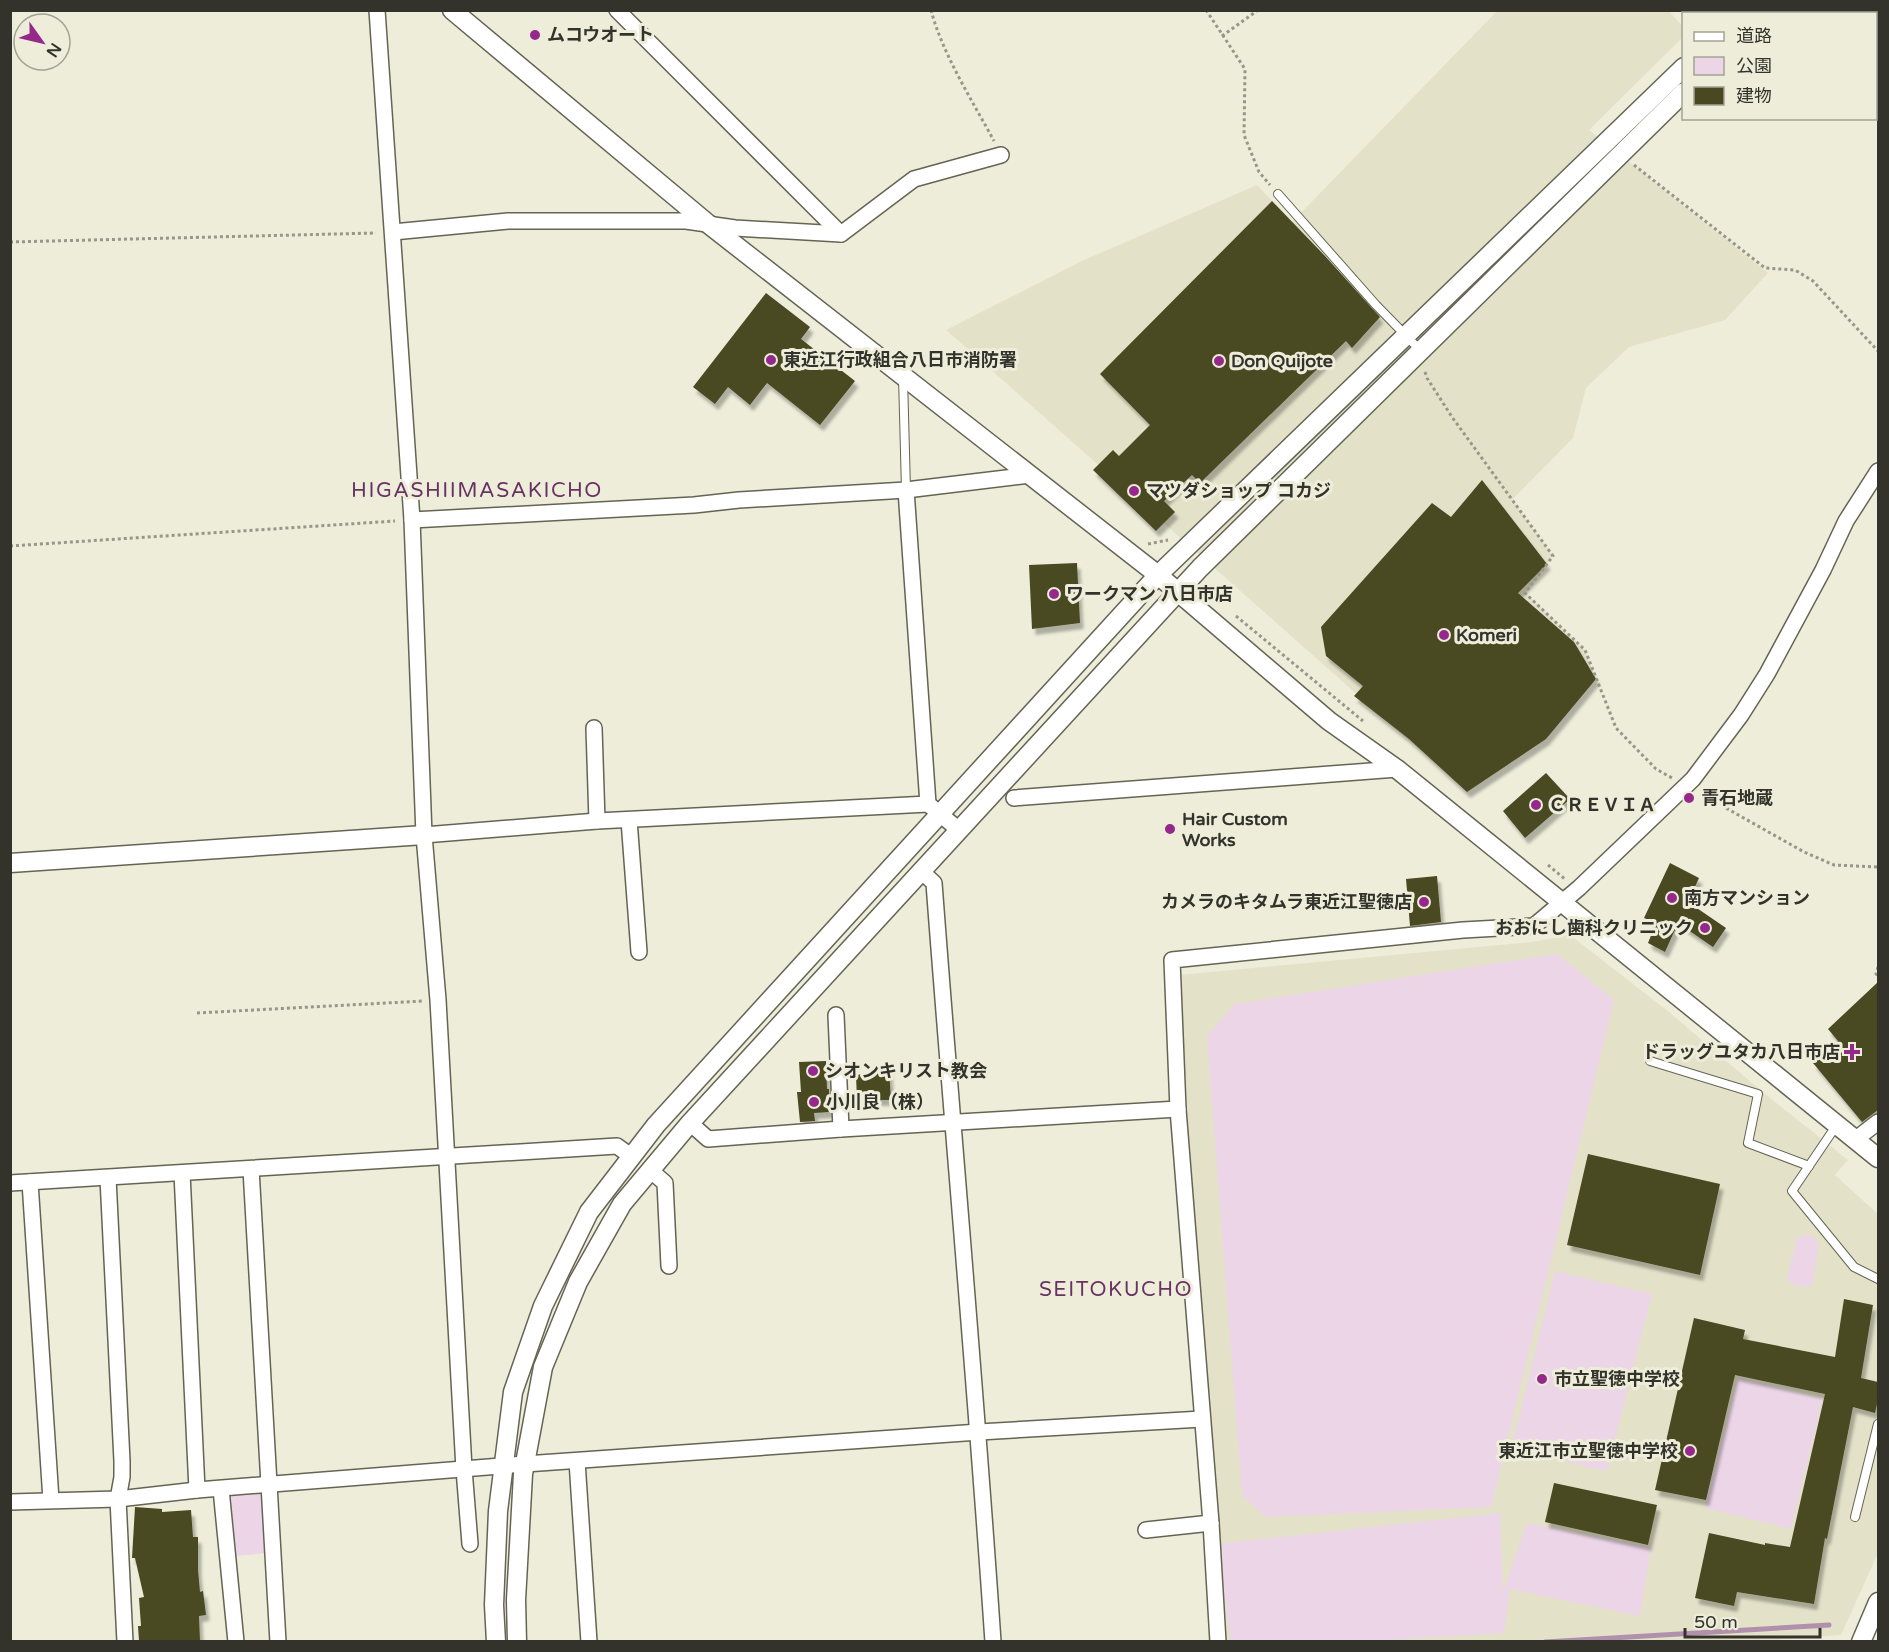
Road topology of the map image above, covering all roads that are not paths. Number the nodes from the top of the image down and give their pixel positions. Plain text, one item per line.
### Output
1 (377, 10) edge
2 (452, 10) edge
3 (617, 10) edge
4 (1682, 68) edge
5 (1682, 93) edge
6 (1001, 155) road end
7 (1278, 194) road end
8 (707, 223) junction
9 (393, 232) junction
10 (841, 234) junction
11 (1405, 336) junction
12 (1420, 350) junction
13 (903, 375) junction
14 (1878, 471) edge
15 (1030, 475) junction
16 (906, 490) junction
17 (412, 520) junction
18 (1158, 575) junction
19 (1178, 591) junction
20 (594, 728) dead end
21 (1397, 770) junction
22 (1014, 798) dead end
23 (934, 809) junction
24 (629, 820) junction
25 (597, 821) junction
26 (959, 830) junction
27 (424, 835) junction
28 (10, 863) edge
29 (921, 871) junction
30 (1562, 903) junction
31 (639, 952) dead end
32 (836, 1015) dead end
33 (1650, 1061) dead end
34 (1178, 1109) junction
35 (952, 1122) junction
36 (1878, 1122) edge
37 (690, 1123) junction
38 (1837, 1124) junction
39 (841, 1129) junction
40 (1856, 1139) junction
41 (446, 1157) junction
42 (632, 1157) junction
43 (1878, 1158) edge
44 (1809, 1166) junction
45 (251, 1169) junction
46 (650, 1170) junction
47 (182, 1173) junction
48 (108, 1178) junction
49 (30, 1182) junction
50 (10, 1183) edge
51 (669, 1266) dead end
52 (1878, 1279) edge
53 (1202, 1419) junction
54 (1878, 1424) edge
55 (979, 1432) junction
56 (577, 1461) junction
57 (525, 1464) junction
58 (504, 1465) junction
59 (464, 1469) junction
60 (269, 1485) junction
61 (221, 1489) junction
62 (197, 1490) junction
63 (118, 1499) junction
64 (51, 1500) junction
65 (10, 1502) edge
66 (1855, 1517) dead end
67 (1211, 1523) junction
68 (1146, 1530) dead end
69 (470, 1544) dead end
70 (1877, 1613) edge
71 (125, 1641) edge
72 (236, 1641) edge
73 (278, 1641) edge
74 (496, 1641) edge
75 (517, 1641) edge
76 (589, 1641) edge
77 (993, 1641) edge
78 (1218, 1641) edge
79 (1861, 1641) edge

1 - 9 street
2 - 8 street
3 - 10 street
4 - 11 street
5 - 12 street
6 - 10 street
7 - 11 lane
8 - 9 street
8 - 10 street
8 - 13 street
9 - 17 street
11 - 12 lane
11 - 18 street
12 - 19 street
13 - 15 street
13 - 16 lane
14 - 30 street
15 - 16 street
15 - 18 street
16 - 17 street
16 - 23 street
17 - 27 street
18 - 19 street
18 - 23 street
19 - 21 street
19 - 26 street
20 - 25 street
21 - 22 street
21 - 30 street
23 - 24 street
23 - 26 street
23 - 42 street
24 - 25 street
24 - 31 street
25 - 27 street
26 - 29 street
27 - 28 street
27 - 41 street
29 - 35 street
29 - 37 street
30 - 34 street
30 - 38 street
32 - 39 street
33 - 44 lane
34 - 35 street
34 - 53 street
35 - 39 street
35 - 55 street
36 - 40 street
37 - 39 street
37 - 46 street
38 - 40 street
38 - 44 lane
40 - 43 street
41 - 42 street
41 - 45 street
41 - 59 street
42 - 58 street
44 - 52 lane
45 - 47 street
45 - 60 street
46 - 51 street
46 - 57 street
47 - 48 street
47 - 62 street
48 - 49 street
48 - 63 street
49 - 50 street
49 - 64 street
53 - 55 street
53 - 67 street
54 - 66 lane
55 - 56 street
55 - 77 street
56 - 57 street
56 - 76 street
57 - 58 street
57 - 75 street
58 - 59 street
58 - 74 street
59 - 60 street
59 - 69 street
60 - 61 street
60 - 73 street
61 - 62 street
61 - 72 street
62 - 63 street
63 - 64 street
63 - 71 street
64 - 65 street
67 - 68 street
67 - 78 street
70 - 79 street

